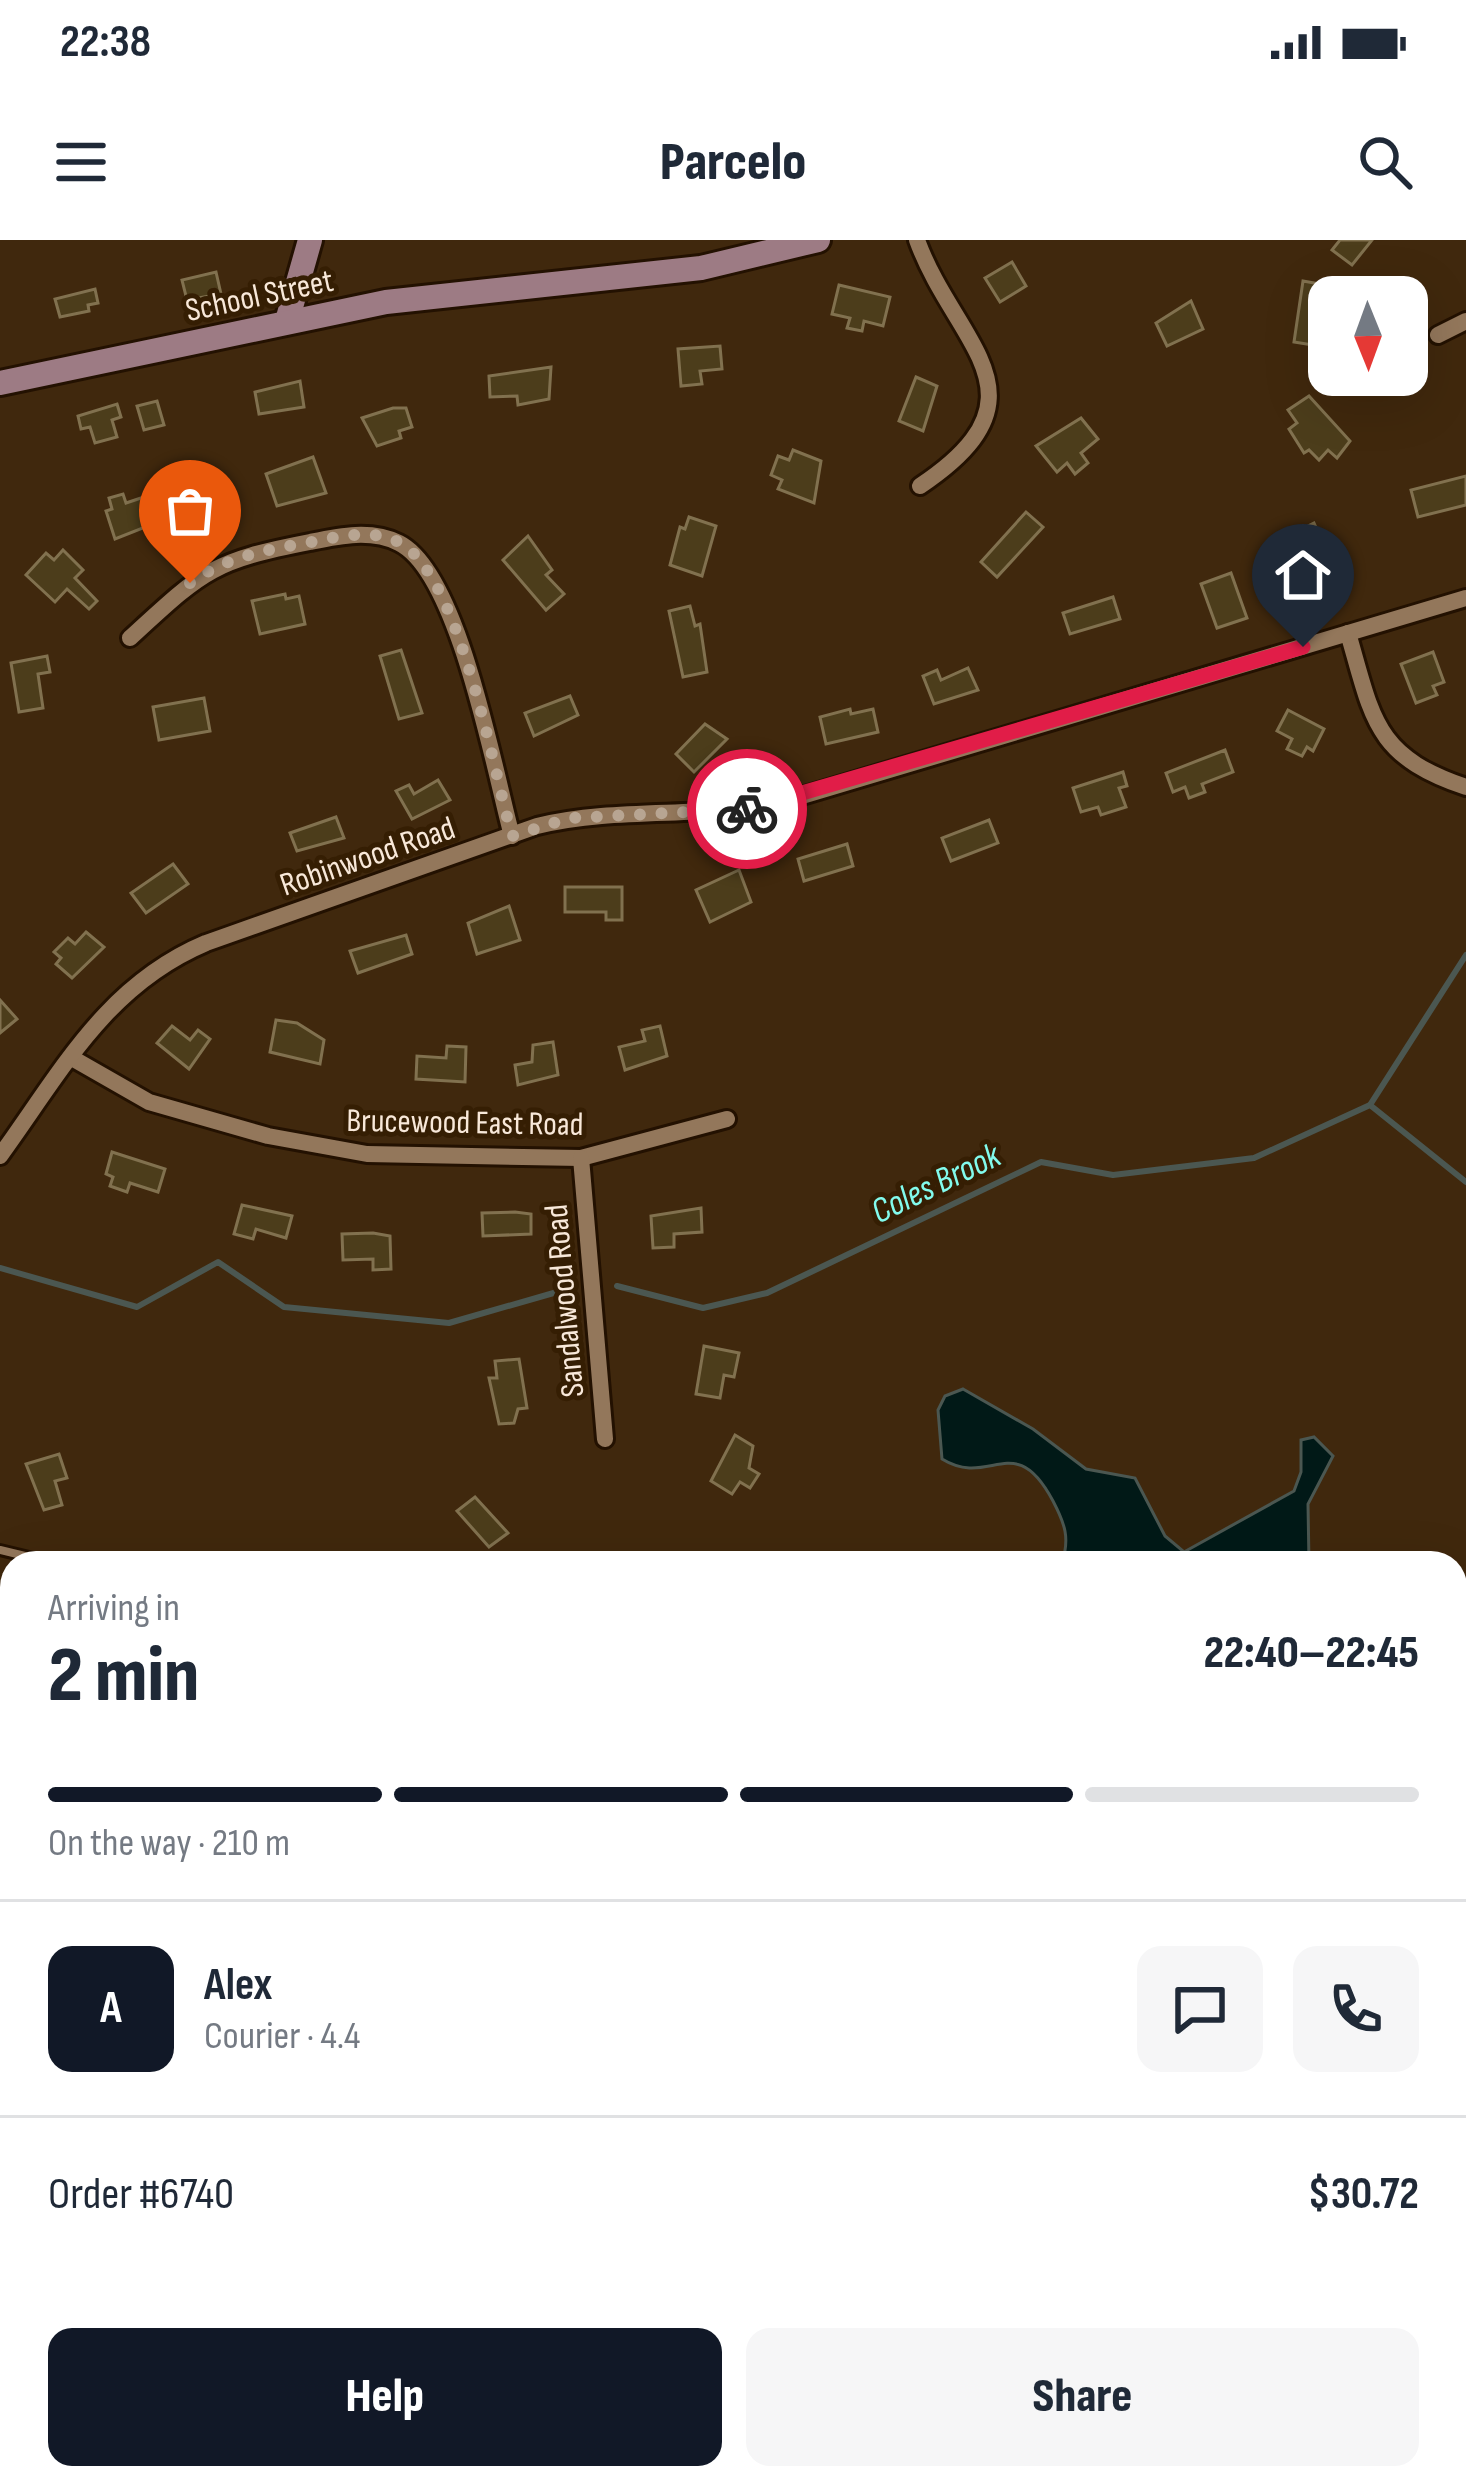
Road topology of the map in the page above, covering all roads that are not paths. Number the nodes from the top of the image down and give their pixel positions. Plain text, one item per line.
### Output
1 (310, 240) edge
2 (818, 240) edge
3 (917, 240) edge
4 (287, 321) junction
5 (1466, 321) edge
6 (1438, 335) dead end
7 (0, 383) edge
8 (920, 486) dead end
9 (1466, 598) edge
10 (1348, 633) junction
11 (130, 638) dead end
12 (1466, 787) edge
13 (512, 836) junction
14 (72, 1058) junction
15 (727, 1119) dead end
16 (0, 1156) edge
17 (581, 1158) junction
18 (605, 1438) dead end

1 - 4 street
2 - 4 street, School Street
3 - 8 street
4 - 7 street, School Street
5 - 6 street
9 - 10 street, Robinwood Road
10 - 12 street
10 - 13 street, Robinwood Road
11 - 13 street
13 - 14 street, Robinwood Road
14 - 16 street, Robinwood Road
14 - 17 street, Brucewood East Road
15 - 17 street, Brucewood East Road
17 - 18 street, Sandalwood Road

